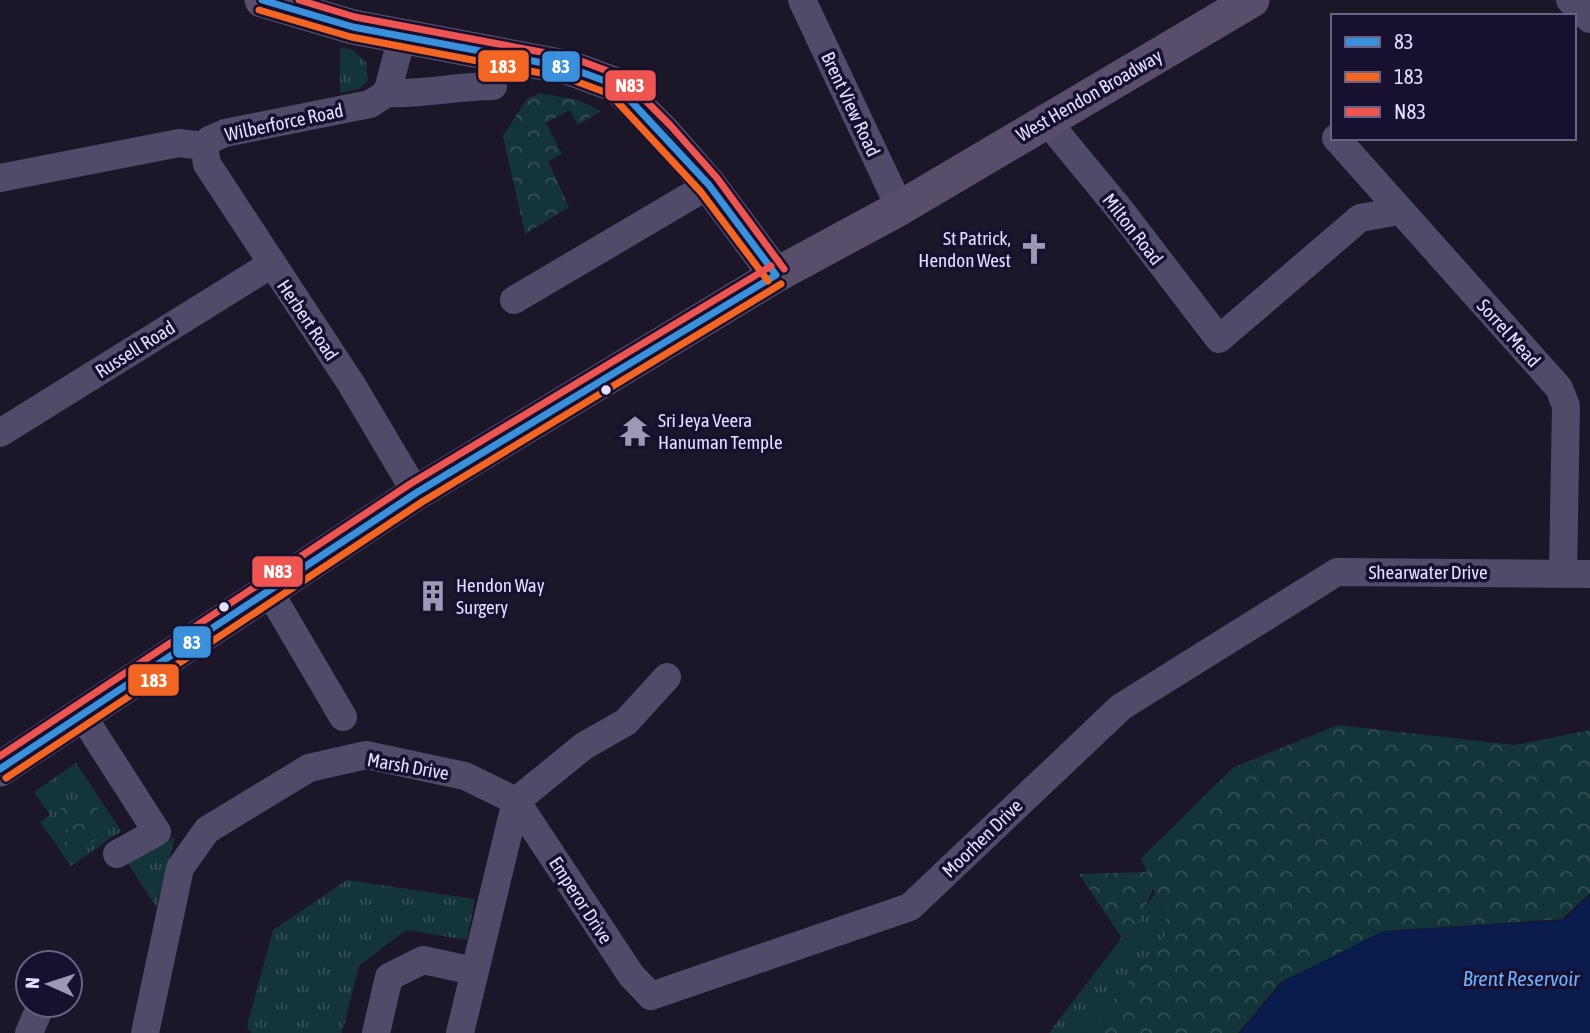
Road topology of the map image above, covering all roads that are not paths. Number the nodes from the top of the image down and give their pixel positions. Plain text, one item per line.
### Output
1 (262, 0) edge
2 (802, 0) edge
3 (1252, 0) edge
4 (1570, 0) edge
5 (1590, 19) edge
6 (402, 37) junction
7 (493, 86) dead end
8 (387, 93) junction
9 (1046, 120) junction
10 (1337, 140) edge
11 (204, 146) junction
12 (0, 178) edge
13 (709, 185) junction
14 (900, 208) junction
15 (1399, 211) junction
16 (270, 265) junction
17 (776, 275) junction
18 (514, 300) dead end
19 (0, 433) edge
20 (416, 493) junction
21 (1577, 574) edge
22 (269, 591) junction
23 (1276, 610) joint
24 (667, 677) dead end
25 (82, 715) junction
26 (343, 718) dead end
27 (0, 769) edge
28 (516, 801) junction
29 (117, 854) dead end
30 (474, 971) junction
31 (651, 996) joint
32 (145, 1033) edge
33 (376, 1033) edge
34 (460, 1033) edge

1 - 6 main road
2 - 14 street, Brent View Road
3 - 9 main road, West Hendon Broadway
4 - 5 street
6 - 8 street
6 - 13 main road
7 - 8 street
8 - 11 street, Wilberforce Road
9 - 14 main road, West Hendon Broadway
9 - 15 street, Milton Road
10 - 15 street, Sorrel Mead
11 - 12 street, Wilberforce Road
11 - 16 street, Herbert Road
13 - 17 main road
13 - 18 street
14 - 17 main road, West Hendon Broadway
15 - 21 street, Sorrel Mead
16 - 19 street, Russell Road
16 - 20 street, Herbert Road
17 - 20 main road, West Hendon Broadway
20 - 22 main road, West Hendon Broadway
21 - 23 street, Shearwater Drive
22 - 25 main road, West Hendon Broadway
22 - 26 street
23 - 31 street, Moorhen Drive
24 - 28 street
25 - 27 main road, West Hendon Broadway
25 - 29 street
28 - 30 street
28 - 31 street, Emperor Drive
28 - 32 street, Marsh Drive
30 - 33 street
30 - 34 street

